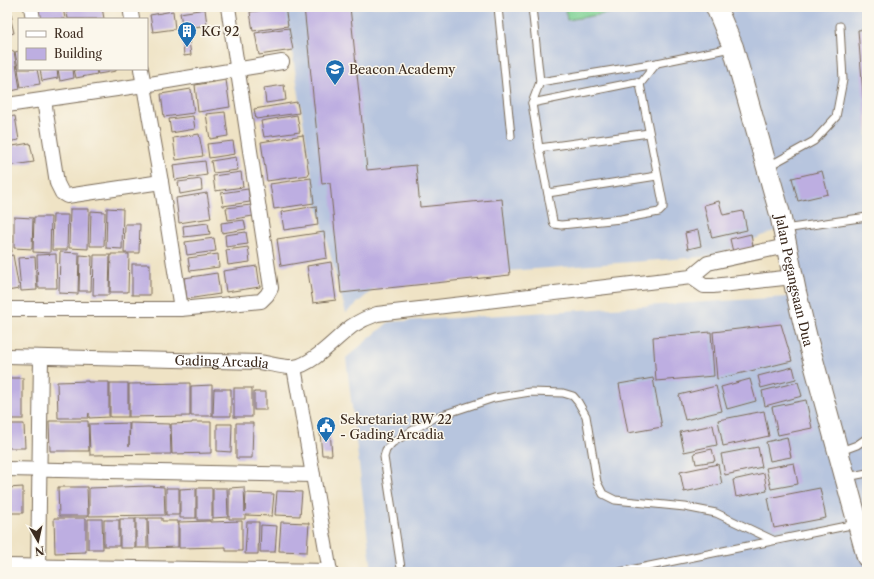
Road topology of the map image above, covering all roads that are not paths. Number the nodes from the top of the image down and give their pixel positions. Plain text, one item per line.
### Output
1 (31, 7) edge
2 (130, 7) edge
3 (228, 7) edge
4 (498, 7) edge
5 (532, 7) edge
6 (716, 7) edge
7 (33, 18) edge
8 (132, 18) edge
9 (840, 26) dead end
10 (733, 47) junction
11 (282, 62) dead end
12 (657, 63) junction
13 (141, 70) edge
14 (238, 70) junction
15 (540, 82) junction
16 (640, 84) junction
17 (144, 85) junction
18 (44, 100) junction
19 (532, 103) junction
20 (7, 105) edge
21 (649, 133) junction
22 (511, 136) dead end
23 (539, 148) junction
24 (767, 166) junction
25 (657, 176) junction
26 (161, 182) junction
27 (548, 193) junction
28 (867, 217) edge
29 (785, 238) junction
30 (691, 277) junction
31 (794, 284) junction
32 (180, 308) junction
33 (7, 309) edge
34 (7, 356) edge
35 (41, 357) junction
36 (294, 367) junction
37 (867, 438) edge
38 (838, 452) junction
39 (7, 469) edge
40 (39, 470) junction
41 (867, 473) edge
42 (312, 475) junction
43 (845, 477) junction
44 (858, 524) junction
45 (772, 540) junction
46 (867, 557) edge
47 (7, 566) edge
48 (38, 569) edge
49 (330, 571) edge
50 (403, 572) edge
51 (620, 572) edge

1 - 7 street
2 - 8 street
3 - 14 street
4 - 22 lane
5 - 15 lane
6 - 10 main road, Jalan Pegangsaan Dua
9 - 24 lane
10 - 12 lane
10 - 24 main road, Jalan Pegangsaan Dua
11 - 14 street
12 - 15 lane
12 - 16 lane
13 - 17 street
14 - 17 street
14 - 32 street
15 - 19 lane
16 - 19 lane
16 - 21 lane
17 - 18 street
17 - 26 street
18 - 20 street
18 - 26 street
19 - 23 lane
21 - 23 lane
21 - 25 lane
23 - 27 lane
24 - 29 main road, Jalan Pegangsaan Dua
25 - 27 lane
25 - 27 lane
26 - 32 street
28 - 29 lane
29 - 30 street
29 - 31 main road, Jalan Pegangsaan Dua
30 - 31 street
30 - 36 street
31 - 38 main road, Jalan Pegangsaan Dua
32 - 33 street
34 - 35 street, Gading Arcadia
35 - 36 street, Gading Arcadia
35 - 40 street
36 - 42 street
37 - 38 lane
38 - 43 main road, Jalan Pegangsaan Dua
39 - 40 street
40 - 42 street
40 - 48 street
41 - 43 lane
42 - 49 street
43 - 44 main road, Jalan Pegangsaan Dua
44 - 45 lane
44 - 46 main road, Jalan Pegangsaan Dua
45 - 50 lane
45 - 51 lane
47 - 48 street
48 - 49 street

